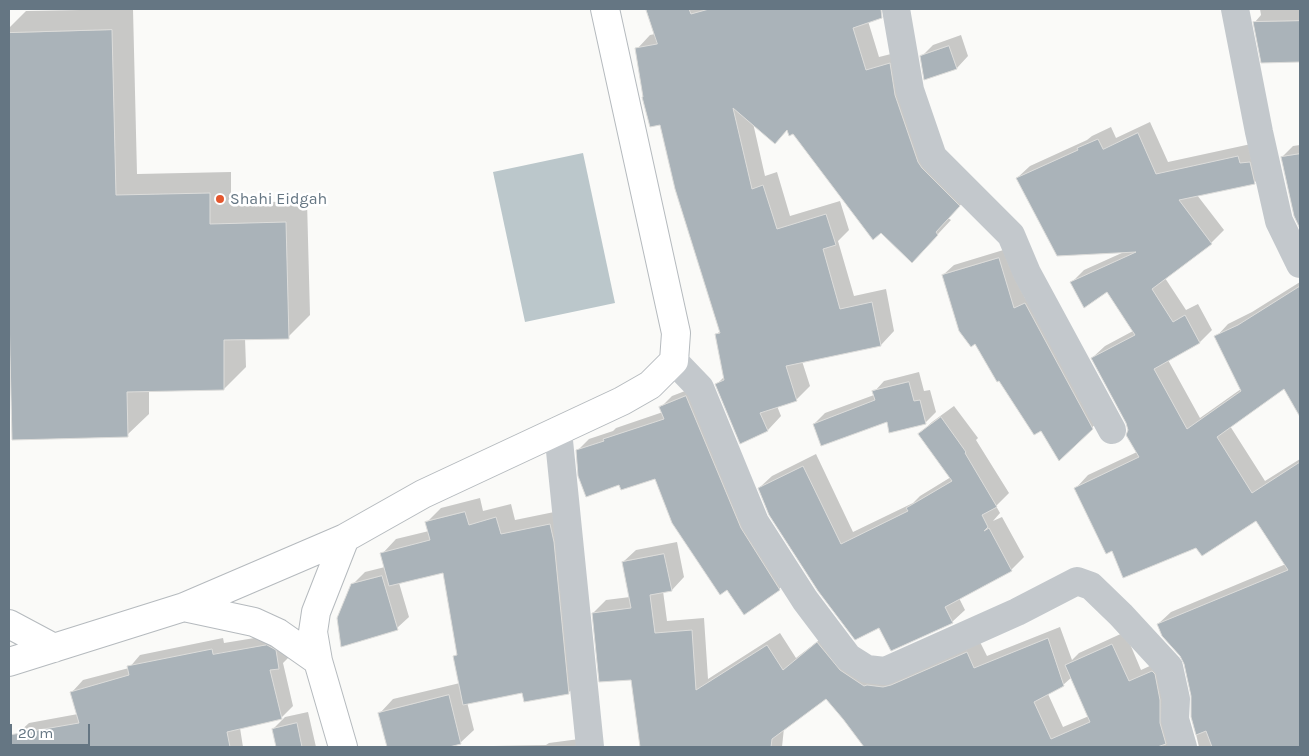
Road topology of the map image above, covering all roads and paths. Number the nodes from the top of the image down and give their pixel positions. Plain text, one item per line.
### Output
1 (605, 9) edge
2 (896, 9) edge
3 (1235, 9) edge
4 (1300, 264) edge
5 (674, 361) junction
6 (1112, 430) dead end
7 (558, 432) junction
8 (345, 538) junction
9 (184, 607) junction
10 (9, 624) edge
11 (54, 648) junction
12 (318, 661) junction
13 (9, 662) edge
14 (343, 747) edge
15 (590, 747) edge
16 (1181, 747) edge

1 - 5 main road
2 - 6 street
3 - 4 street
5 - 7 main road
5 - 16 street
7 - 8 main road
7 - 15 street
8 - 9 main road
8 - 12 main road
9 - 11 main road
9 - 12 main road
10 - 11 main road
11 - 13 main road
12 - 14 main road

